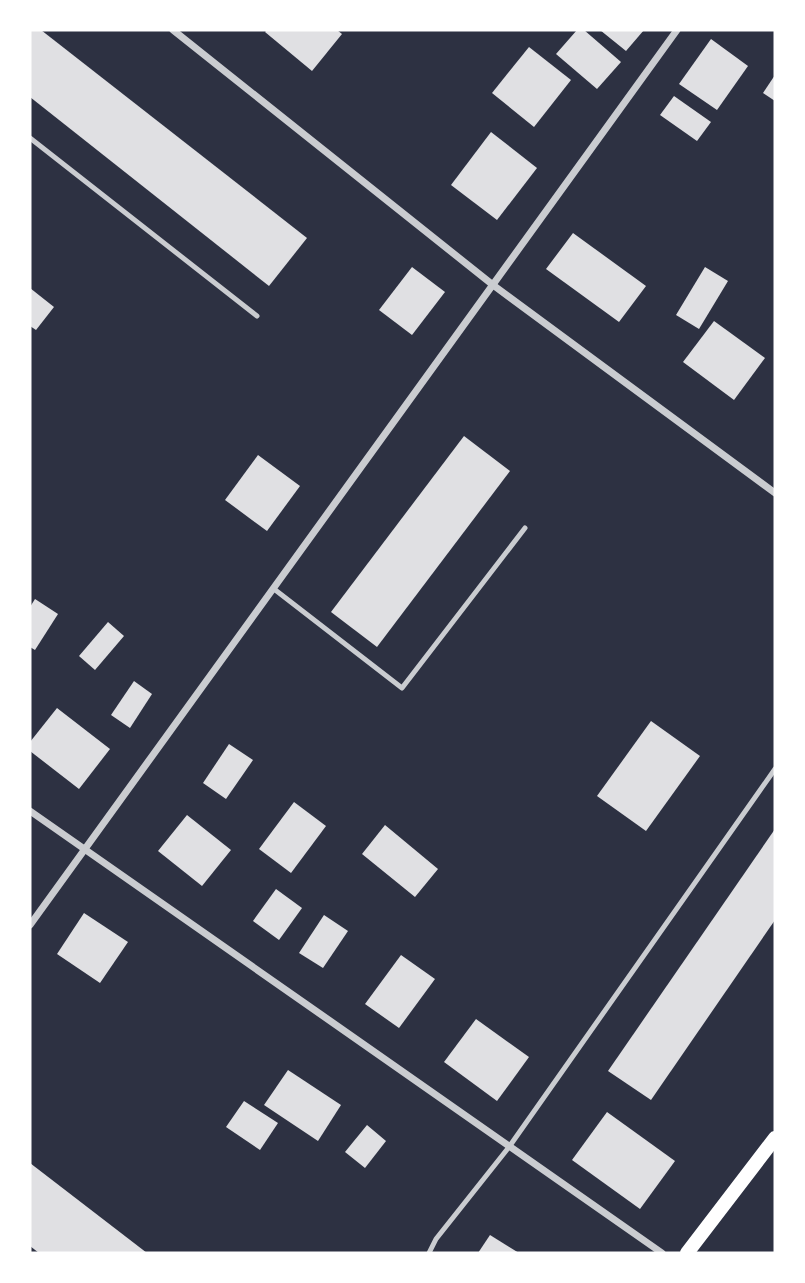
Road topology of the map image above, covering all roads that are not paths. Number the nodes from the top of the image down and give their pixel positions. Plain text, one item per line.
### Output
1 (173, 30) edge
2 (677, 30) edge
3 (30, 138) edge
4 (494, 285) junction
5 (257, 316) dead end
6 (775, 493) edge
7 (525, 528) dead end
8 (274, 589) junction
9 (775, 769) edge
10 (30, 811) edge
11 (84, 851) junction
12 (30, 925) edge
13 (775, 1138) edge
14 (509, 1147) junction
15 (429, 1253) edge
16 (662, 1253) edge
17 (687, 1253) edge

1 - 4 street
2 - 4 street
3 - 5 lane
4 - 6 street
4 - 8 street
7 - 8 lane
8 - 11 street
9 - 14 lane
10 - 11 street
11 - 12 street
11 - 14 street
13 - 17 main road
14 - 15 lane
14 - 16 street

